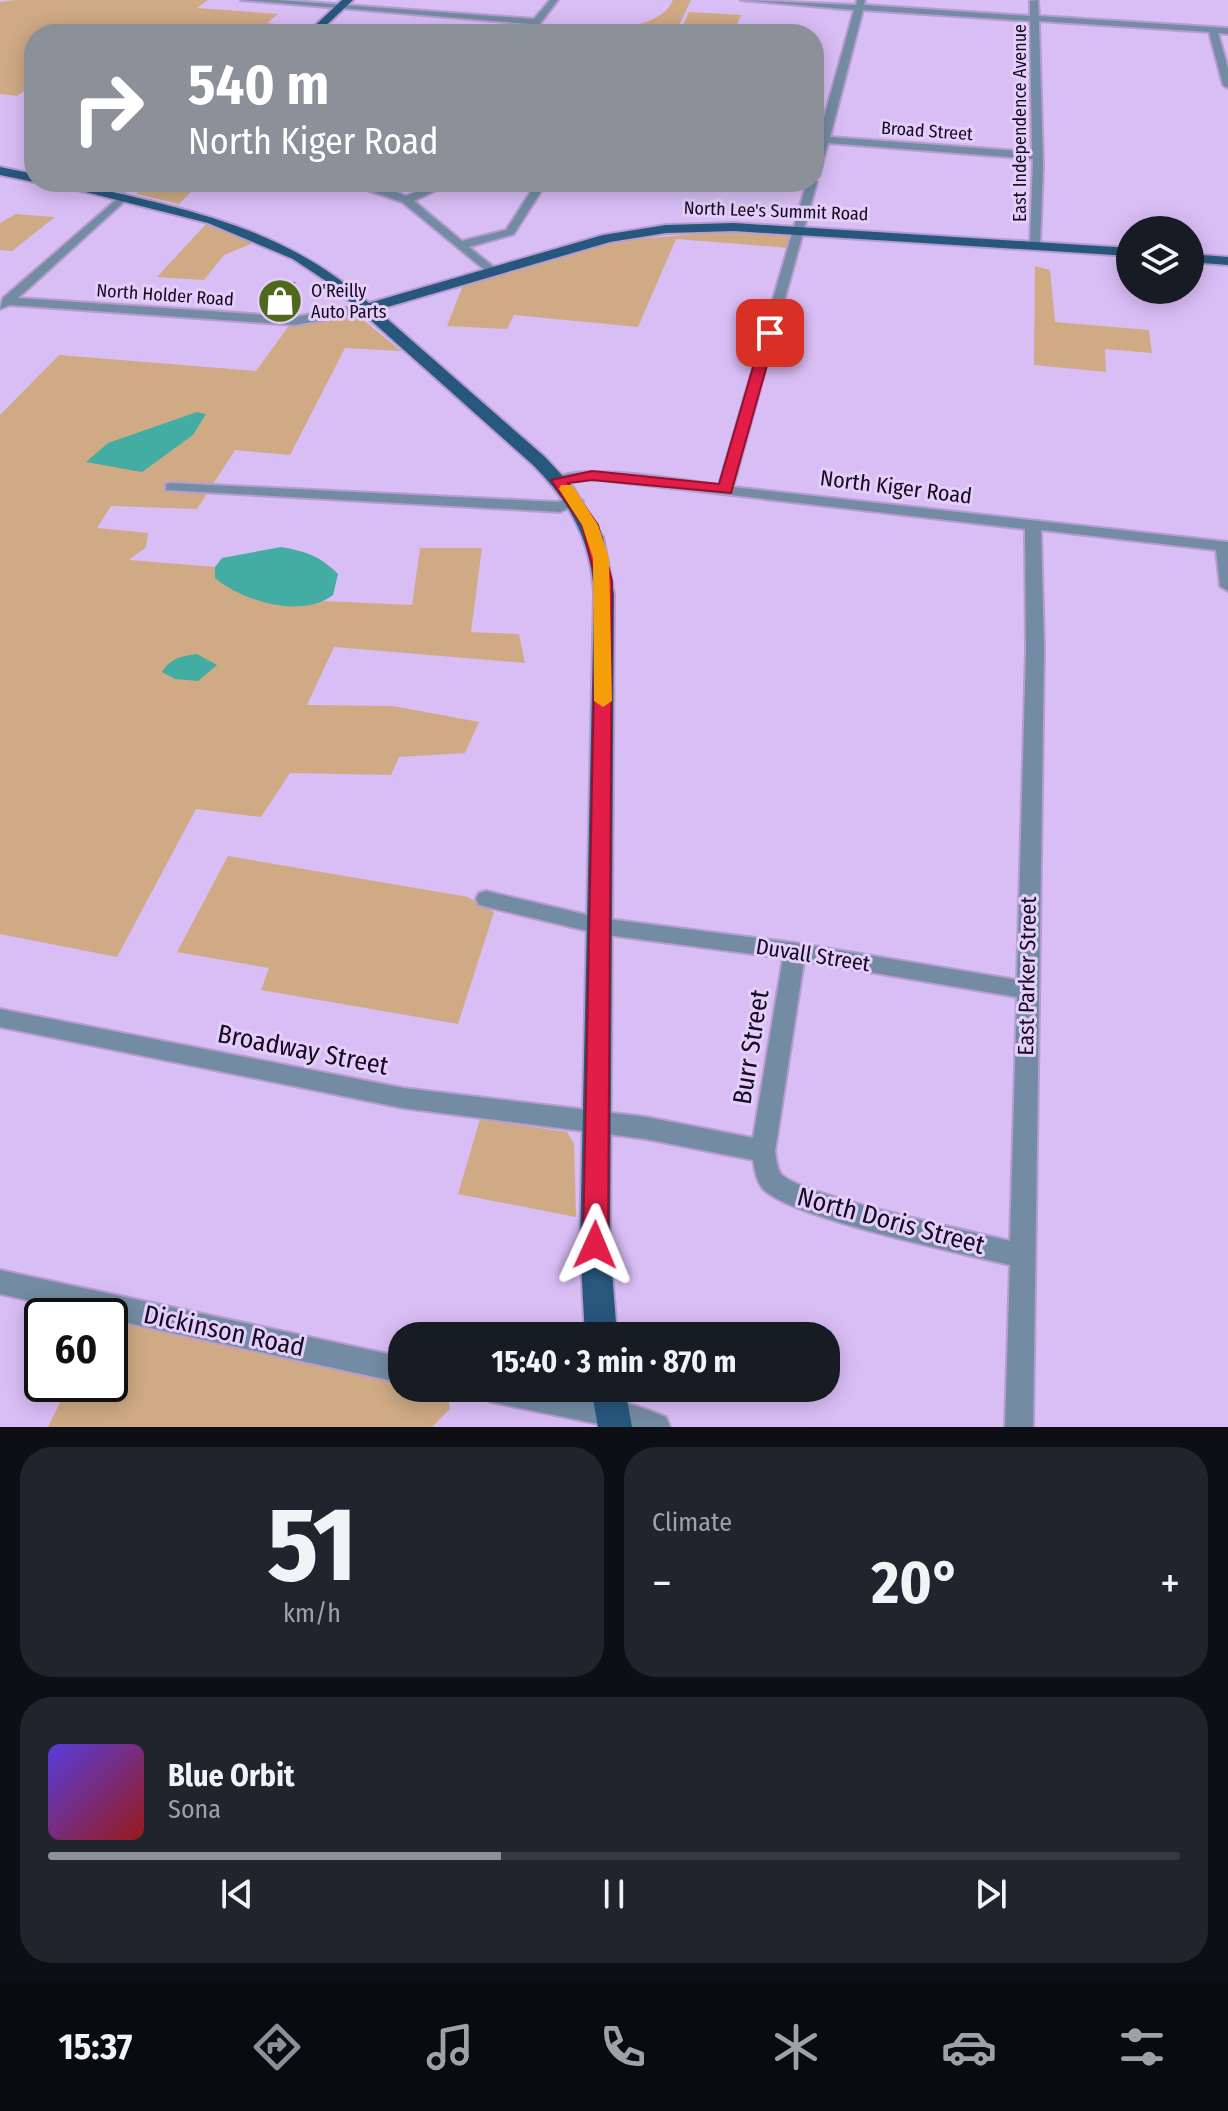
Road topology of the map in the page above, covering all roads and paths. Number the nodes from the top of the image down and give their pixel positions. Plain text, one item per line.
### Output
1 (245, 0) edge
2 (554, 0) edge
3 (745, 0) edge
4 (1034, 1) edge
5 (344, 4) edge
6 (860, 4) edge
7 (1037, 19) junction
8 (537, 22) joint
9 (322, 24) edge
10 (1213, 30) junction
11 (1228, 31) edge
12 (1228, 85) edge
13 (824, 123) edge
14 (824, 139) edge
15 (1038, 156) junction
16 (0, 171) edge
17 (24, 176) edge
18 (121, 192) edge
19 (383, 192) edge
20 (425, 192) edge
21 (536, 192) edge
22 (809, 192) edge
23 (128, 193) junction
24 (406, 200) junction
25 (799, 230) junction
26 (1036, 244) junction
27 (461, 245) junction
28 (1116, 251) edge
29 (1204, 259) edge
30 (1228, 261) edge
31 (491, 271) junction
32 (403, 297) junction
33 (6, 299) edge
34 (358, 301) junction
35 (388, 326) junction
36 (559, 480) junction
37 (171, 487) dead end
38 (725, 490) junction
39 (575, 501) junction
40 (1033, 525) junction
41 (1225, 546) edge
42 (1228, 586) edge
43 (486, 899) dead end
44 (600, 926) junction
45 (795, 951) junction
46 (1026, 990) junction
47 (0, 1018) edge
48 (598, 1123) junction
49 (763, 1151) junction
50 (1022, 1256) junction
51 (0, 1282) edge
52 (600, 1322) edge
53 (388, 1367) edge
54 (572, 1402) edge
55 (612, 1409) edge
56 (656, 1427) edge
57 (1019, 1427) edge

1 - 5 street
2 - 8 street
3 - 6 street
4 - 7 street, East Independence Avenue
5 - 8 street
5 - 9 main road
6 - 7 street
6 - 13 street
7 - 10 street
7 - 15 street, East Independence Avenue
10 - 11 street
10 - 12 street
14 - 15 street, Broad Street
15 - 26 street, East Independence Avenue
16 - 17 main road
18 - 23 main road
19 - 24 street
20 - 24 street
21 - 27 street
22 - 25 street
23 - 33 street
23 - 34 main road
24 - 27 street
25 - 26 main road, North Lee's Summit Road
25 - 31 main road, North Lee's Summit Road
25 - 38 street
26 - 28 main road, North Lee's Summit Road
27 - 31 street
29 - 30 main road
31 - 32 main road, North Lee's Summit Road
32 - 34 main road, North Lee's Summit Road
32 - 34 main road
32 - 35 main road
33 - 34 street, North Holder Road
34 - 35 main road
35 - 36 main road
36 - 38 street, North Kiger Road
36 - 39 main road
37 - 39 street
38 - 40 street, North Kiger Road
39 - 44 main road
40 - 41 street, North Kiger Road
40 - 46 street, East Parker Street
41 - 42 street
43 - 44 street, Duvall Street
44 - 45 street, Duvall Street
44 - 48 main road
45 - 46 street, Duvall Street
45 - 49 street, Burr Street
46 - 50 street, East Parker Street
47 - 48 street, Broadway Street
48 - 49 street
48 - 52 main road
49 - 50 street, North Doris Street
50 - 57 street, East Parker Street
51 - 53 street, Dickinson Road
54 - 55 street
55 - 56 street

